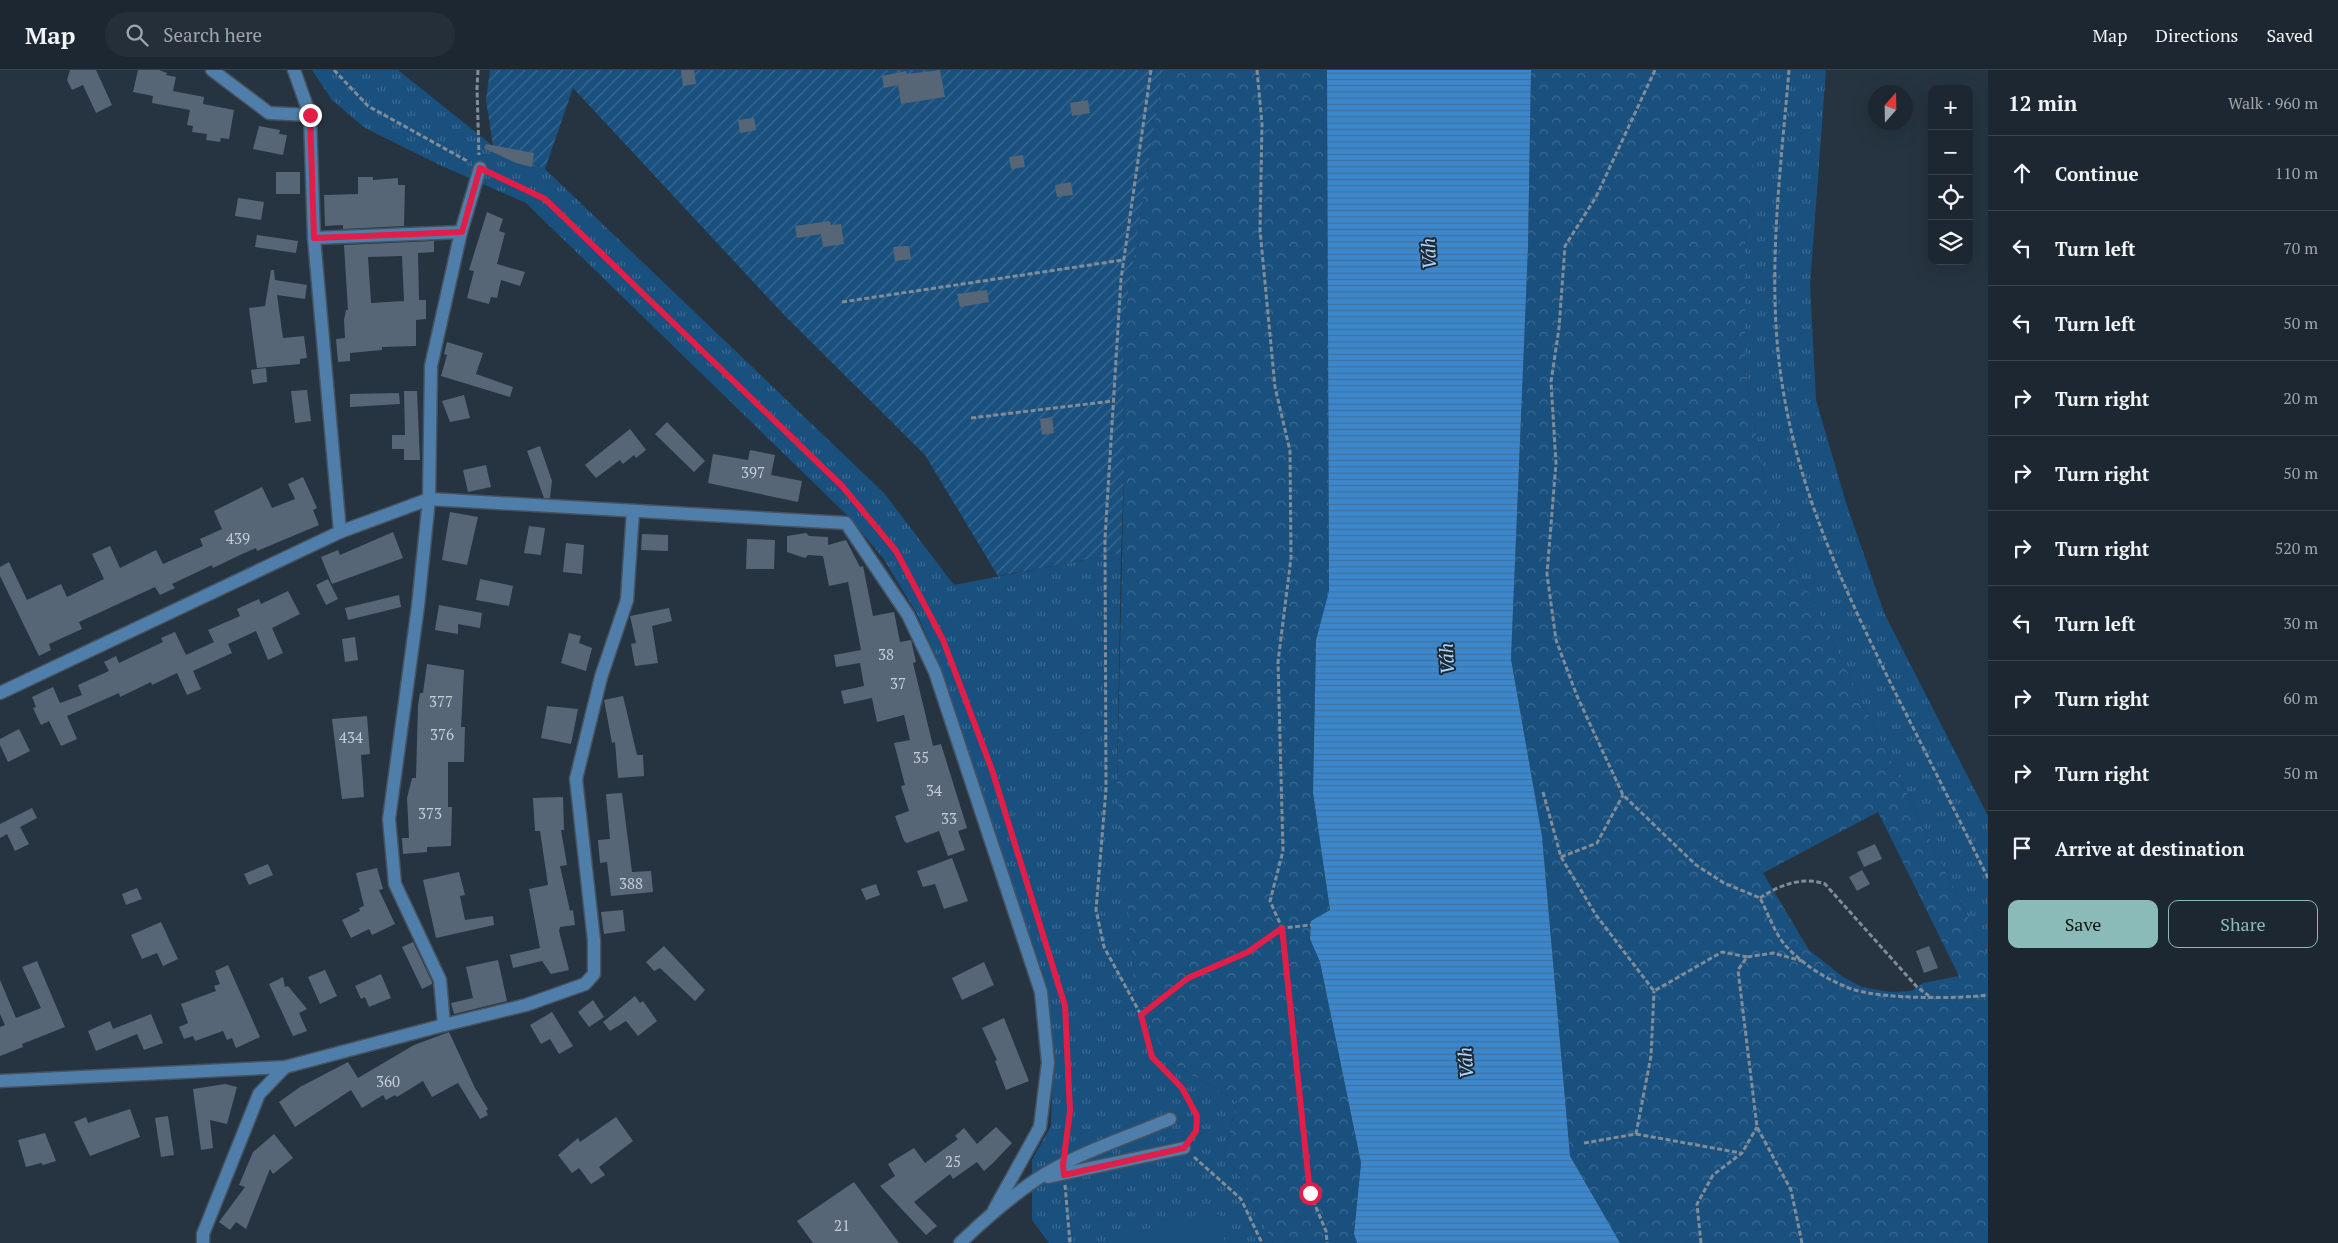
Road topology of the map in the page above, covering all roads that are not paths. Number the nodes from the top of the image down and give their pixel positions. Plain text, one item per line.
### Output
1 (212, 70) edge
2 (294, 70) edge
3 (310, 115) junction
4 (480, 168) road end
5 (462, 232) junction
6 (314, 238) junction
7 (429, 499) junction
8 (633, 511) junction
9 (340, 532) junction
10 (0, 694) edge
11 (444, 1025) junction
12 (285, 1067) junction
13 (0, 1081) edge
14 (1170, 1119) dead end
15 (1184, 1148) road end
16 (1064, 1170) junction
17 (994, 1210) junction
18 (203, 1243) edge
19 (960, 1243) edge

1 - 3 street
2 - 3 street
3 - 6 street
4 - 5 street
5 - 6 street
5 - 7 street
6 - 9 street
7 - 8 street
7 - 9 street
7 - 11 street
8 - 11 street
8 - 17 street
9 - 10 street
11 - 12 street
12 - 13 street
12 - 18 street
14 - 16 street
15 - 16 street
16 - 17 street
17 - 19 street

